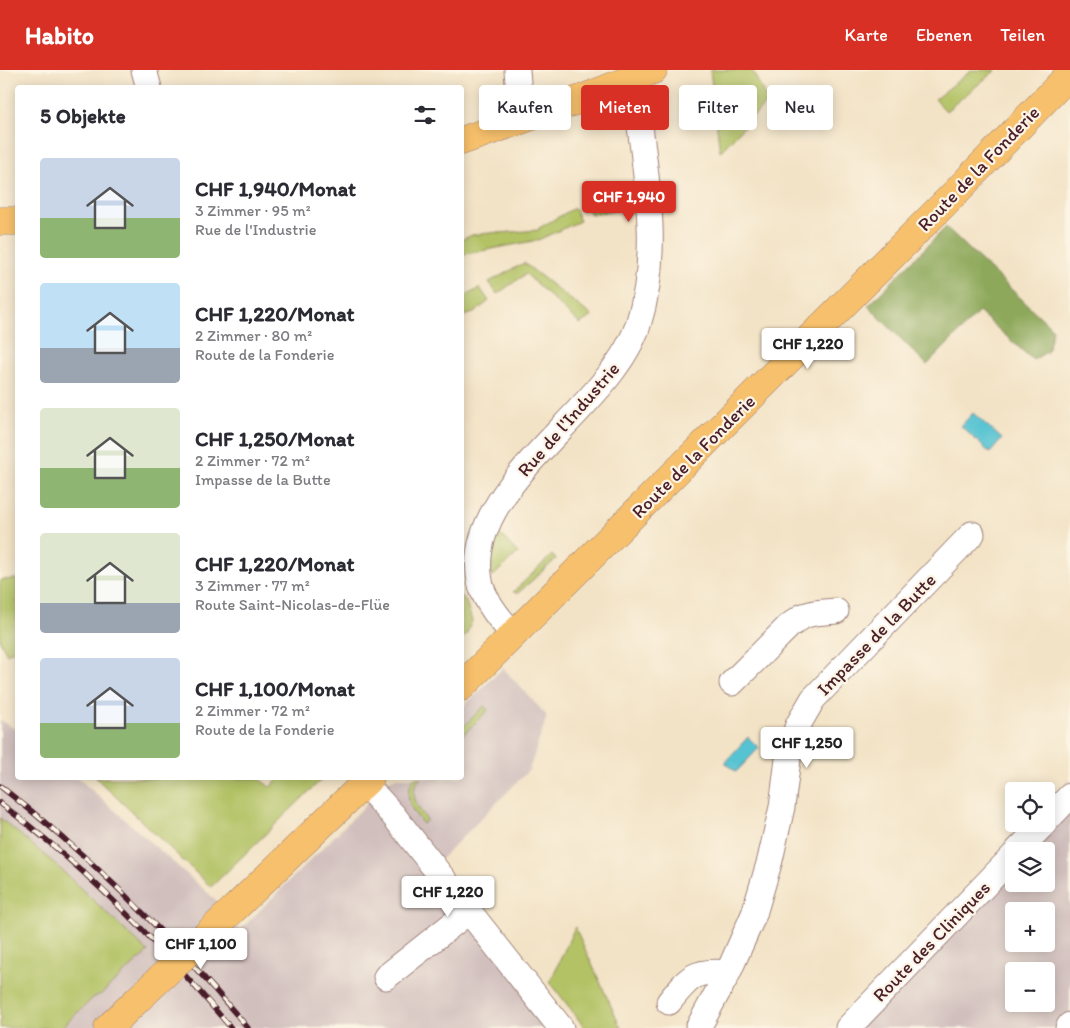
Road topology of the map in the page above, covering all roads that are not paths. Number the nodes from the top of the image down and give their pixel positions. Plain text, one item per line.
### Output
1 (144, 70) edge
2 (518, 70) edge
3 (640, 73) edge
4 (1070, 74) edge
5 (148, 85) edge
6 (519, 85) edge
7 (571, 101) edge
8 (493, 130) edge
9 (464, 139) edge
10 (0, 221) edge
11 (15, 221) edge
12 (972, 534) dead end
13 (836, 610) dead end
14 (514, 635) junction
15 (732, 683) dead end
16 (464, 684) edge
17 (367, 780) edge
18 (1070, 796) edge
19 (1055, 812) edge
20 (1036, 832) edge
21 (1026, 842) edge
22 (1005, 864) edge
23 (468, 912) junction
24 (728, 973) junction
25 (386, 977) dead end
26 (670, 1002) dead end
27 (108, 1028) edge
28 (561, 1028) edge
29 (698, 1028) edge
30 (848, 1028) edge

1 - 5 street
2 - 6 street
3 - 7 main road
3 - 14 street, Rue de l'Industrie
4 - 14 main road, Route de la Fonderie
8 - 9 main road
10 - 11 main road
12 - 24 street, Impasse de la Butte
13 - 15 street
14 - 16 main road, Route de la Fonderie
17 - 23 street
17 - 27 main road, bridge
18 - 19 street
20 - 21 street
22 - 30 street, Route des Cliniques
23 - 25 street
23 - 28 street
24 - 26 street
24 - 29 street, Impasse de la Butte

